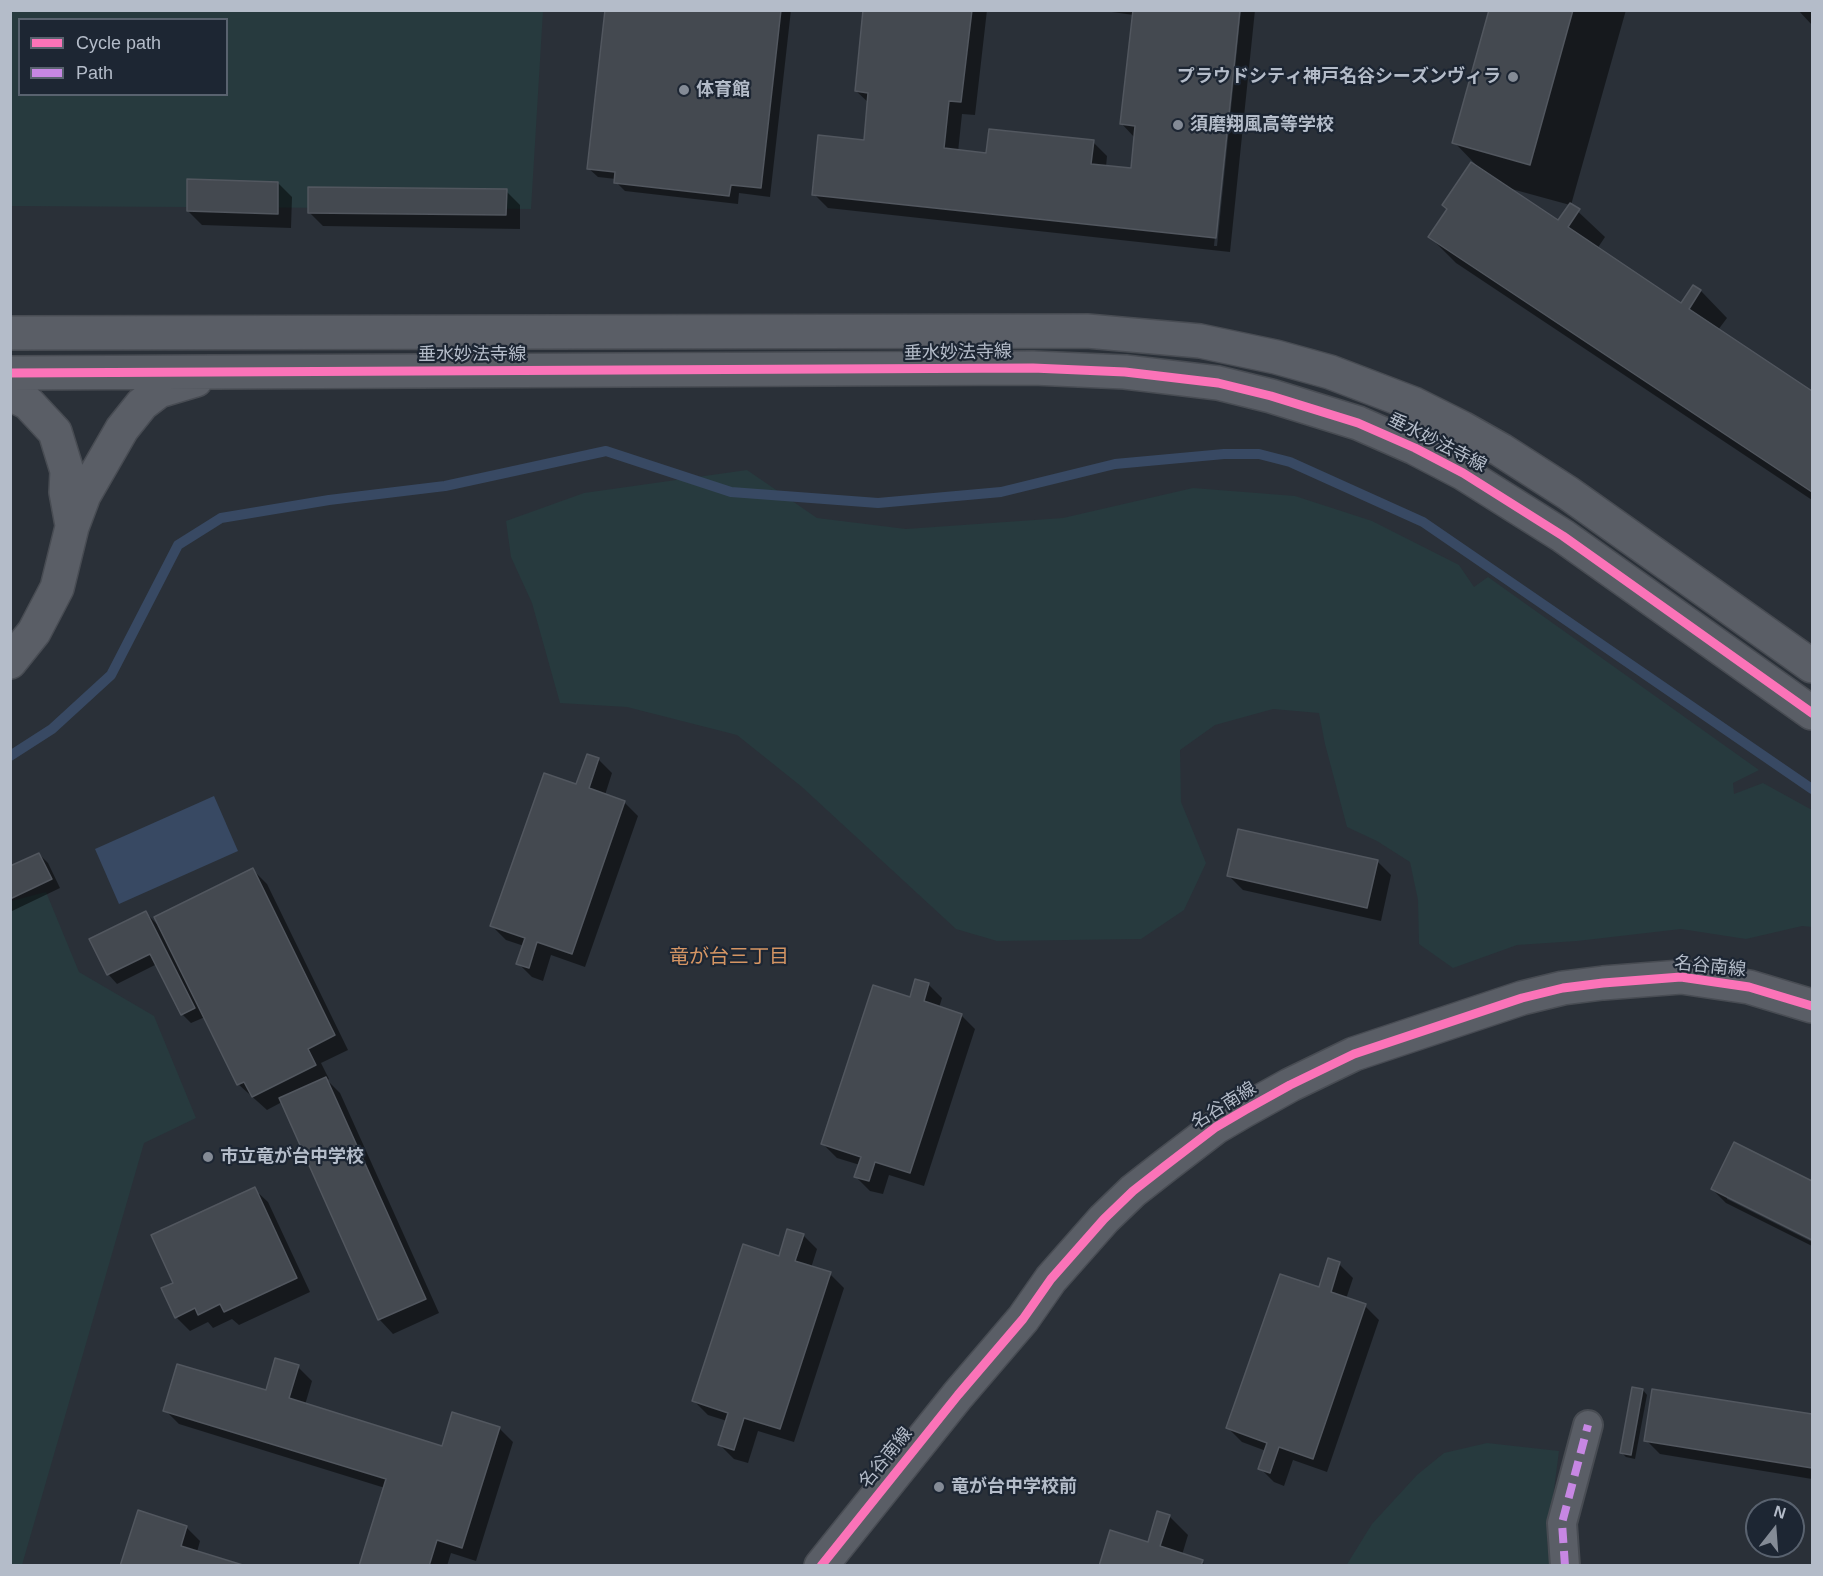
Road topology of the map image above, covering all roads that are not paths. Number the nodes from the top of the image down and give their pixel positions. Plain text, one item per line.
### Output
1 (10, 333) edge
2 (223, 372) junction
3 (10, 373) edge
4 (10, 394) edge
5 (72, 527) junction
6 (10, 662) edge
7 (1812, 666) edge
8 (1812, 713) edge
9 (1812, 1006) edge
10 (1588, 1425) dead end
11 (821, 1566) edge
12 (1565, 1566) edge

1 - 7 street, 垂水妙法寺線
2 - 3 street, 垂水妙法寺線
2 - 5 street
2 - 8 street, 垂水妙法寺線
4 - 5 street
5 - 6 street
9 - 11 street, 名谷南線
10 - 12 street

